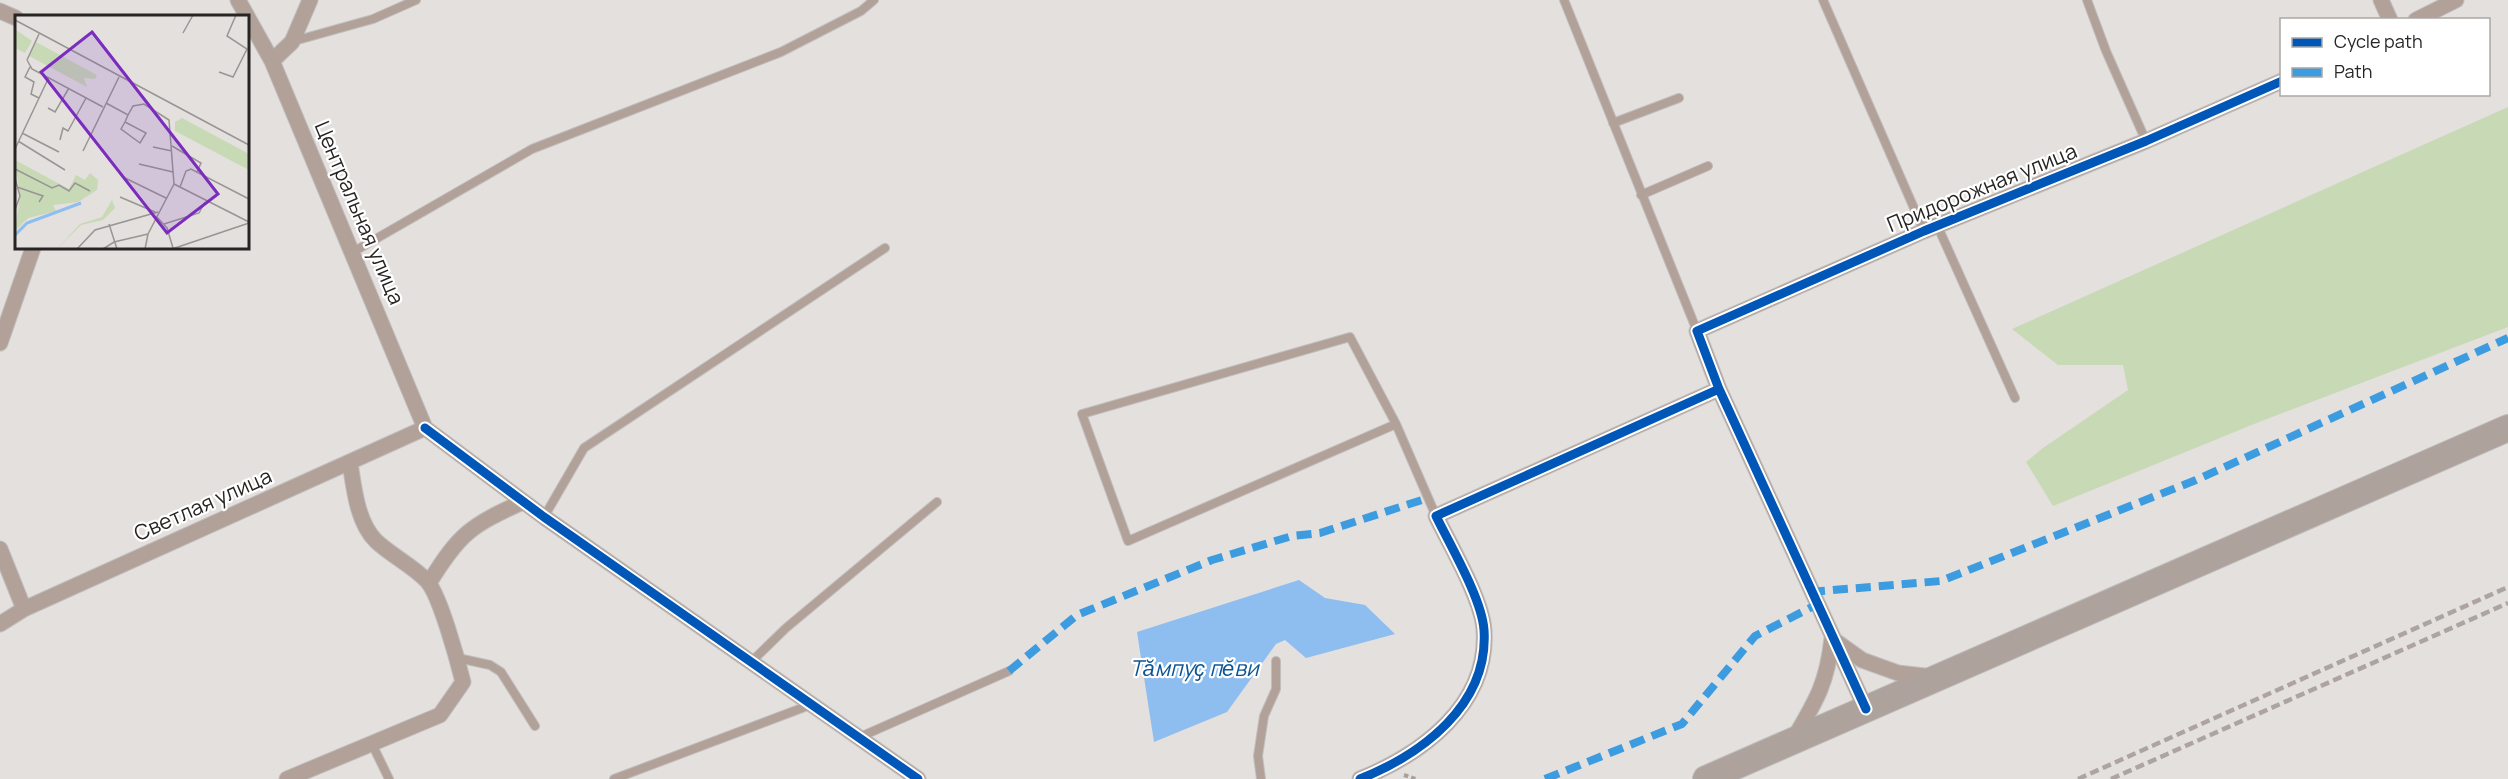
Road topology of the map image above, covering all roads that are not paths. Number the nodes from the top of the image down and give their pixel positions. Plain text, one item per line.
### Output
1 (238, 0) edge
2 (310, 0) edge
3 (416, 0) edge
4 (874, 0) edge
5 (1564, 0) edge
6 (1823, 0) edge
7 (2087, 0) edge
8 (2380, 0) edge
9 (2456, 0) edge
10 (0, 11) edge
11 (246, 15) edge
12 (15, 18) edge
13 (2389, 18) edge
14 (2420, 18) edge
15 (249, 22) edge
16 (292, 42) junction
17 (272, 61) junction
18 (2280, 82) edge
19 (1679, 98) dead end
20 (1613, 123) junction
21 (2146, 141) junction
22 (1707, 166) dead end
23 (1641, 195) junction
24 (1931, 228) junction
25 (885, 248) dead end
26 (33, 249) edge
27 (353, 252) junction
28 (1697, 331) junction
29 (0, 343) edge
30 (1719, 389) junction
31 (2015, 398) dead end
32 (1396, 424) junction
33 (425, 428) junction
34 (2508, 428) edge
35 (350, 463) junction
36 (937, 501) dead end
37 (523, 502) junction
38 (1436, 516) junction
39 (544, 517) junction
40 (0, 549) edge
41 (429, 583) junction
42 (24, 609) junction
43 (0, 624) edge
44 (1832, 638) junction
45 (458, 658) junction
46 (1276, 661) dead end
47 (750, 663) junction
48 (1009, 671) dead end
49 (1937, 678) junction
50 (810, 705) junction
51 (1866, 710) junction
52 (535, 726) dead end
53 (858, 738) junction
54 (1791, 742) junction
55 (372, 744) junction
56 (287, 779) edge
57 (389, 779) edge
58 (614, 779) edge
59 (918, 779) edge
60 (1261, 779) edge
61 (1360, 779) edge
62 (1706, 779) edge

1 - 11 street, Центральная улица
2 - 16 street
3 - 16 lane
4 - 27 lane
5 - 20 lane
6 - 24 lane
7 - 21 lane
8 - 13 street
9 - 14 street
10 - 12 street
15 - 17 street, Центральная улица
16 - 17 street
17 - 27 street, Центральная улица
18 - 21 street, Придорожная улица
19 - 20 lane
20 - 23 lane
21 - 24 street, Придорожная улица
22 - 23 lane
23 - 28 lane
24 - 28 street, Придорожная улица
24 - 31 lane
25 - 39 lane
26 - 29 street
27 - 33 street, Центральная улица
28 - 30 street
30 - 38 street
30 - 44 street
32 - 32 lane
32 - 38 lane
33 - 35 street, Светлая улица
33 - 37 street
34 - 49 highway
35 - 41 street
35 - 42 street, Светлая улица
36 - 47 lane
37 - 39 street
37 - 41 street
38 - 61 street
39 - 47 street
40 - 42 street
41 - 45 street
42 - 43 street, Светлая улица
44 - 49 street
44 - 51 street
44 - 54 street
45 - 52 lane
45 - 55 street
46 - 60 lane
47 - 50 street
48 - 53 lane
49 - 51 highway
50 - 53 street
50 - 58 lane
51 - 54 highway
53 - 59 street
54 - 62 highway
55 - 56 street
55 - 57 lane

